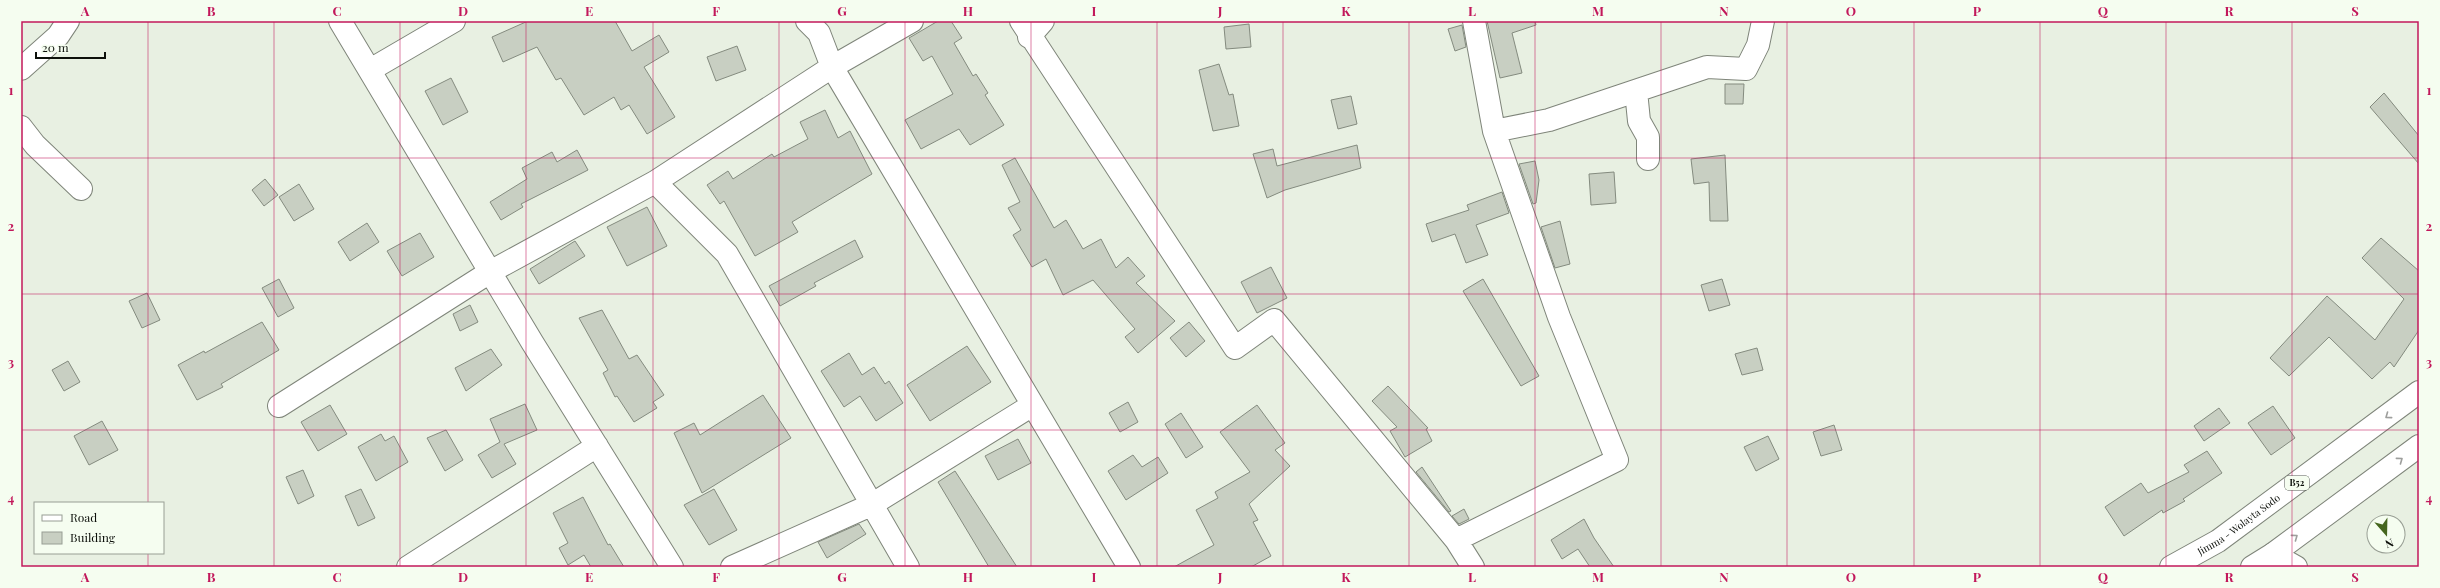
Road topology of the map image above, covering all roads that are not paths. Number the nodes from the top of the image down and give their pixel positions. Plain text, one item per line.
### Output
1 (68, 21) edge
2 (340, 21) edge
3 (454, 21) edge
4 (807, 21) edge
5 (912, 21) edge
6 (1474, 21) edge
7 (1763, 21) edge
8 (1031, 26) edge
9 (832, 67) junction
10 (21, 69) edge
11 (370, 70) junction
12 (1636, 91) junction
13 (21, 127) edge
14 (1494, 131) junction
15 (1648, 159) dead end
16 (655, 182) junction
17 (81, 189) dead end
18 (490, 272) junction
19 (2419, 392) edge
20 (279, 406) dead end
21 (1031, 406) junction
22 (597, 446) junction
23 (2419, 446) edge
24 (871, 505) junction
25 (1456, 540) junction
26 (2273, 554) junction
27 (408, 567) edge
28 (672, 567) edge
29 (732, 567) edge
30 (908, 567) edge
31 (1128, 567) edge
32 (1473, 567) edge
33 (2171, 567) edge
34 (2252, 567) edge
35 (2296, 567) edge

1 - 10 main road
2 - 11 main road
3 - 11 main road
4 - 9 main road
5 - 9 main road
6 - 14 main road
7 - 12 main road
8 - 25 main road
9 - 16 main road
9 - 21 main road
11 - 18 main road
12 - 14 main road
12 - 15 main road
13 - 17 main road
14 - 25 main road
16 - 18 main road
16 - 24 main road
18 - 20 main road
18 - 22 main road
19 -> 33 main road, Jimma - Wolayta Sodo / B52
21 - 24 main road
21 - 31 main road
22 - 27 main road
22 - 28 main road
26 -> 23 main road
24 - 29 main road
24 - 30 main road
25 - 32 main road
26 - 34 main road
26 - 35 main road

